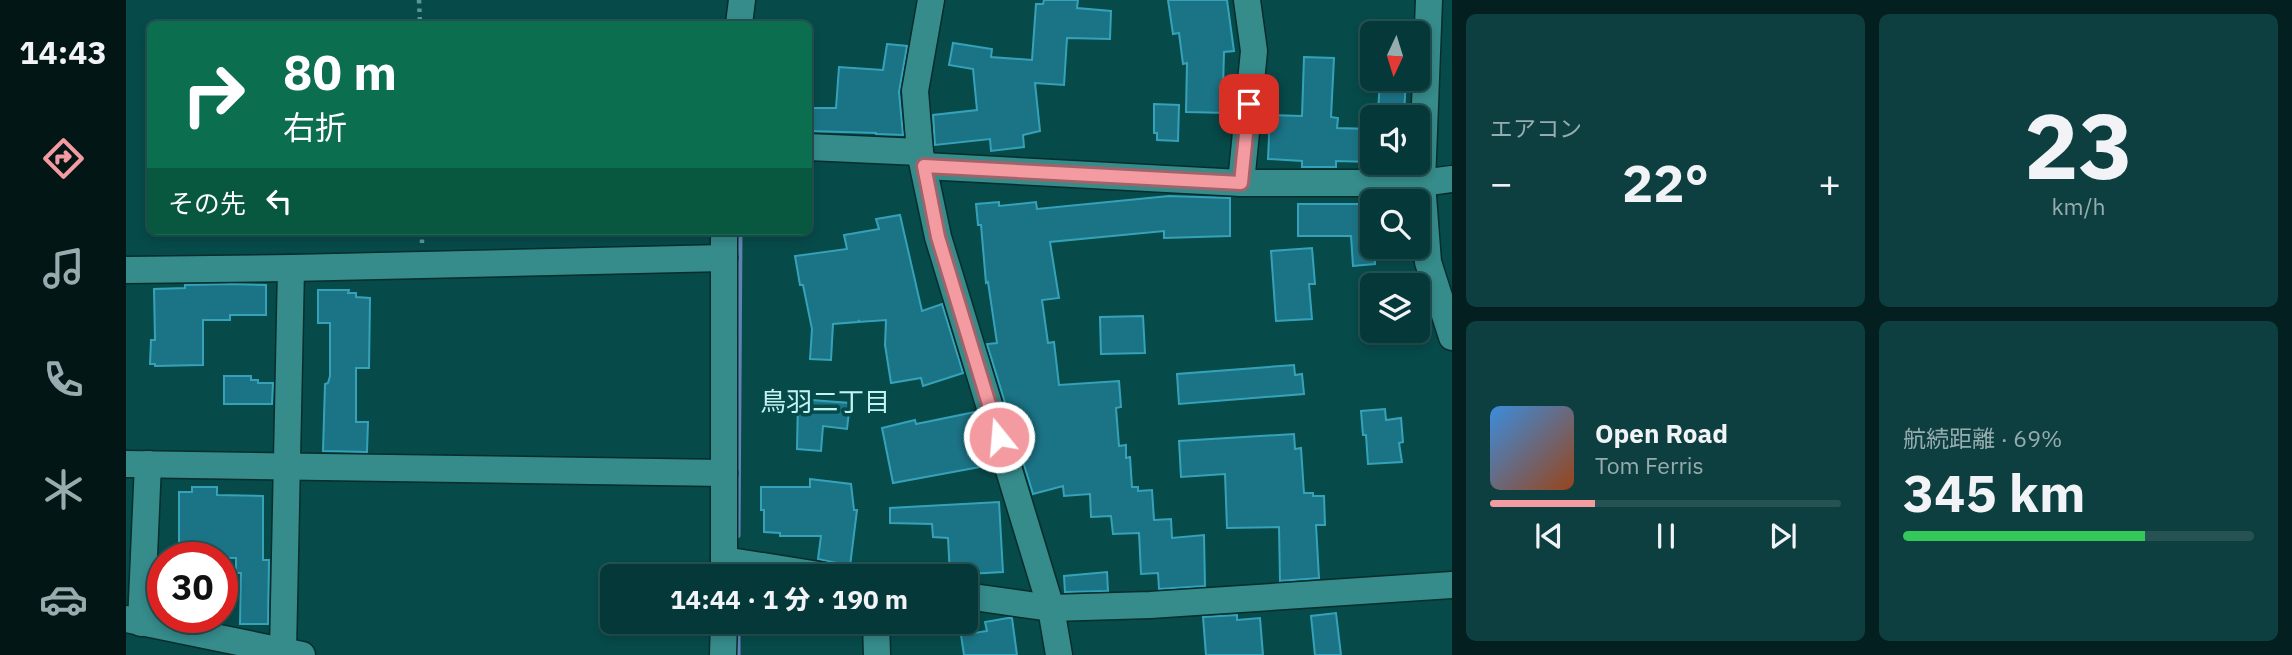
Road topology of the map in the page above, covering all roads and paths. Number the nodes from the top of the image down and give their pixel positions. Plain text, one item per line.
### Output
1 (419, 0) edge
2 (742, 0) edge
3 (931, 0) edge
4 (1247, 0) edge
5 (1437, 3) edge
6 (419, 21) edge
7 (739, 21) edge
8 (812, 147) edge
9 (922, 159) junction
10 (1452, 179) edge
11 (1241, 183) junction
12 (1422, 183) junction
13 (724, 235) edge
14 (724, 258) junction
15 (291, 268) junction
16 (126, 270) edge
17 (1452, 337) edge
18 (137, 464) edge
19 (288, 468) junction
20 (724, 473) junction
21 (724, 564) edge
22 (1452, 585) edge
23 (978, 598) edge
24 (1051, 608) junction
25 (134, 621) edge
26 (724, 634) edge
27 (876, 634) edge
28 (293, 653) edge
29 (723, 655) edge
30 (877, 655) edge
31 (1059, 655) edge

1 - 6 path
2 - 7 street
3 - 9 street
4 - 11 street
5 - 12 street
8 - 9 street
9 - 11 street
9 - 24 street
10 - 12 street
11 - 12 street
12 - 17 street
13 - 14 street
14 - 15 street
14 - 20 street
15 - 16 street
15 - 19 street
18 - 19 street
18 - 25 street
19 - 20 street
19 - 28 street
20 - 21 street
22 - 24 street
23 - 24 street
24 - 31 street
25 - 28 street
26 - 29 street
27 - 30 street

